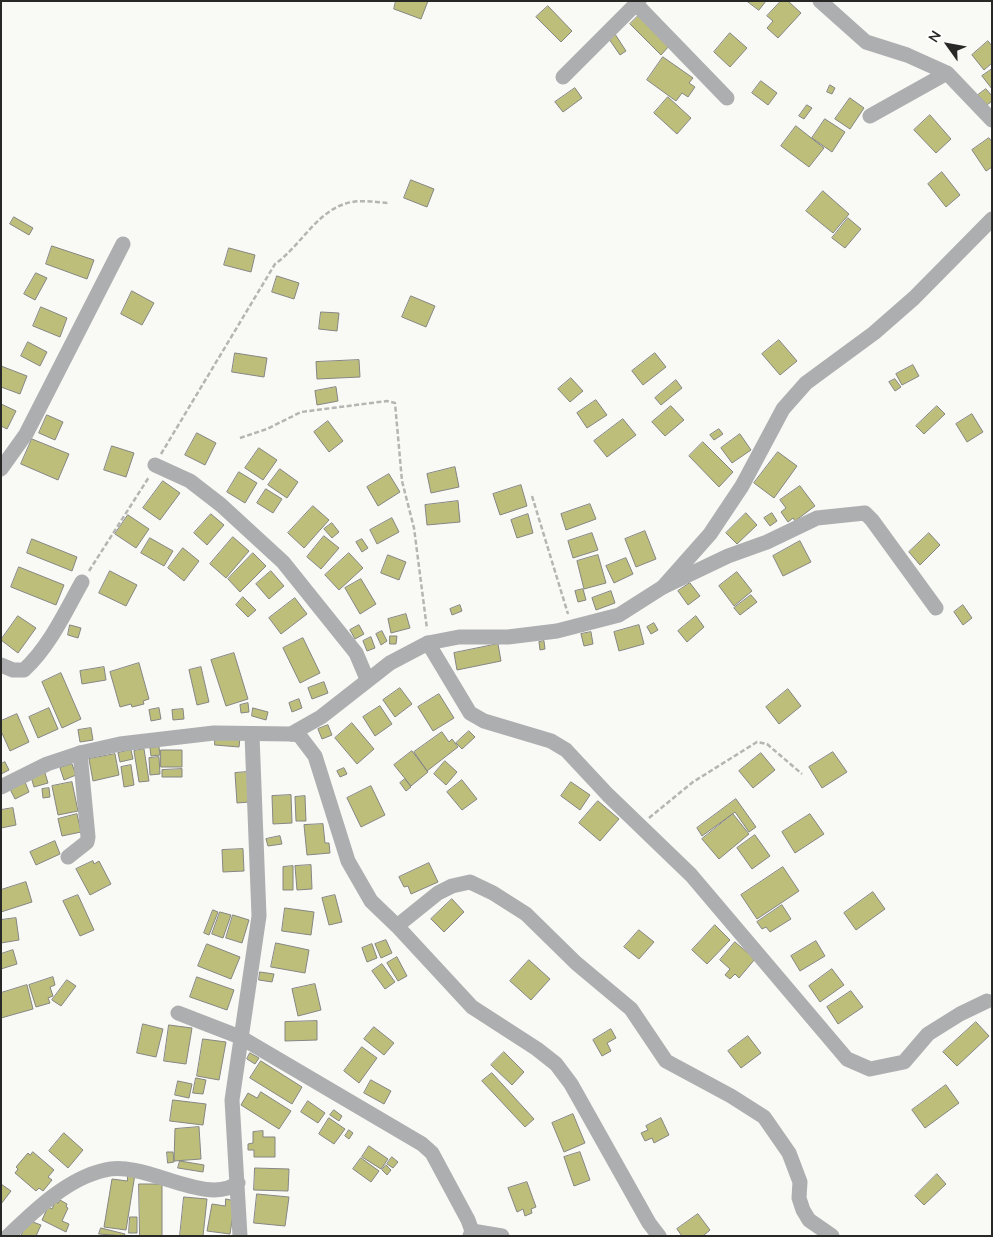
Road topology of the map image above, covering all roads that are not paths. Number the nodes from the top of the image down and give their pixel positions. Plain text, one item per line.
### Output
1 (820, 1) edge
2 (638, 3) edge
3 (947, 73) junction
4 (563, 77) dead end
5 (727, 98) dead end
6 (870, 116) dead end
7 (992, 120) edge
8 (992, 219) edge
9 (123, 244) dead end
10 (156, 465) road end
11 (1, 469) edge
12 (82, 582) road end
13 (663, 588) junction
14 (936, 608) dead end
15 (428, 643) junction
16 (1, 666) edge
17 (367, 679) junction
18 (291, 734) junction
19 (252, 735) junction
20 (80, 753) junction
21 (1, 787) edge
22 (68, 857) dead end
23 (397, 926) junction
24 (987, 1001) dead end
25 (178, 1013) dead end
26 (240, 1038) junction
27 (238, 1183) junction
28 (471, 1233) edge
29 (8, 1236) edge
30 (240, 1236) edge
31 (502, 1236) edge
32 (659, 1236) edge
33 (832, 1236) edge

1 - 3 street
2 - 4 street
2 - 5 street
3 - 6 street
3 - 7 street
8 - 13 street
9 - 11 street
10 - 17 street
12 - 16 street
13 - 14 street
13 - 15 street
15 - 17 street
15 - 24 street
17 - 18 street
18 - 19 street
18 - 23 street
19 - 20 street
19 - 26 street
20 - 21 street
20 - 22 street
23 - 32 street
23 - 33 street
25 - 26 street
26 - 27 street
26 - 28 street
27 - 29 street
27 - 30 street
28 - 31 street

